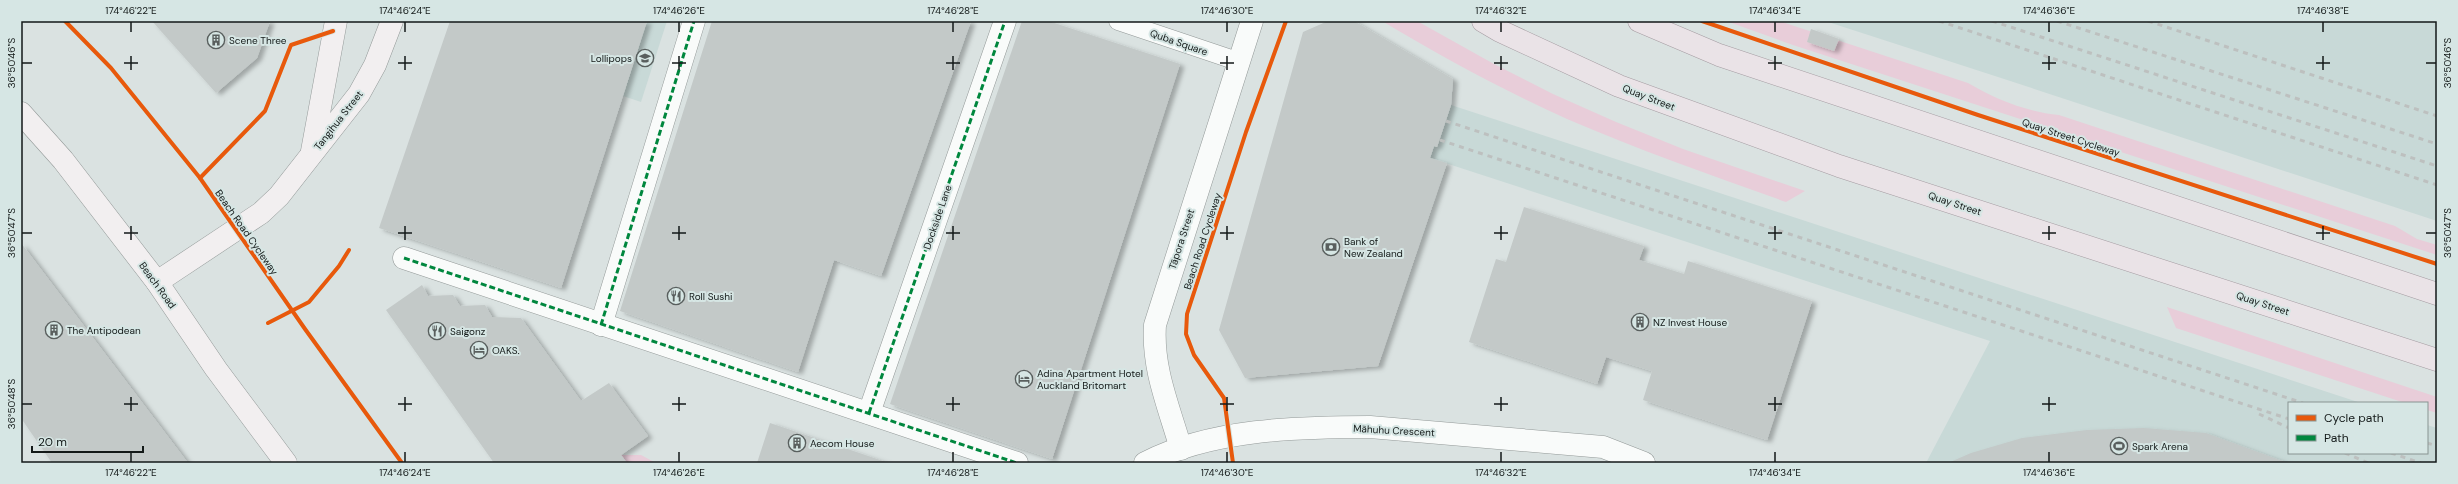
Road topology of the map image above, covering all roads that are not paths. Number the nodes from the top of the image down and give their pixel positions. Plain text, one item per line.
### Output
1 (336, 21) edge
2 (392, 21) edge
3 (694, 21) edge
4 (1005, 21) edge
5 (1118, 21) edge
6 (1483, 21) edge
7 (1639, 21) edge
8 (1253, 25) edge
9 (1240, 62) junction
10 (21, 113) edge
11 (312, 152) junction
12 (404, 258) dead end
13 (157, 282) junction
14 (2437, 294) edge
15 (601, 325) junction
16 (2437, 360) edge
17 (869, 413) junction
18 (1181, 449) junction
19 (286, 463) edge
20 (1017, 463) edge
21 (1145, 463) edge
22 (1644, 463) edge

1 - 11 main road, Tangihua Street
2 - 11 main road, Tangihua Street
3 - 15 street
4 - 17 street, Dockside Lane
5 - 9 lane, Quba Square
6 - 16 main road, Quay Street
7 - 14 main road
8 - 9 street, Tāpora Street
9 - 18 street, Tāpora Street
10 - 13 main road, Beach Road
11 - 13 main road, Tangihua Street
12 - 15 street
13 - 19 main road, Beach Road
15 - 17 street
17 - 20 street
18 - 21 street, Māhuhu Crescent
18 - 22 street, Māhuhu Crescent

